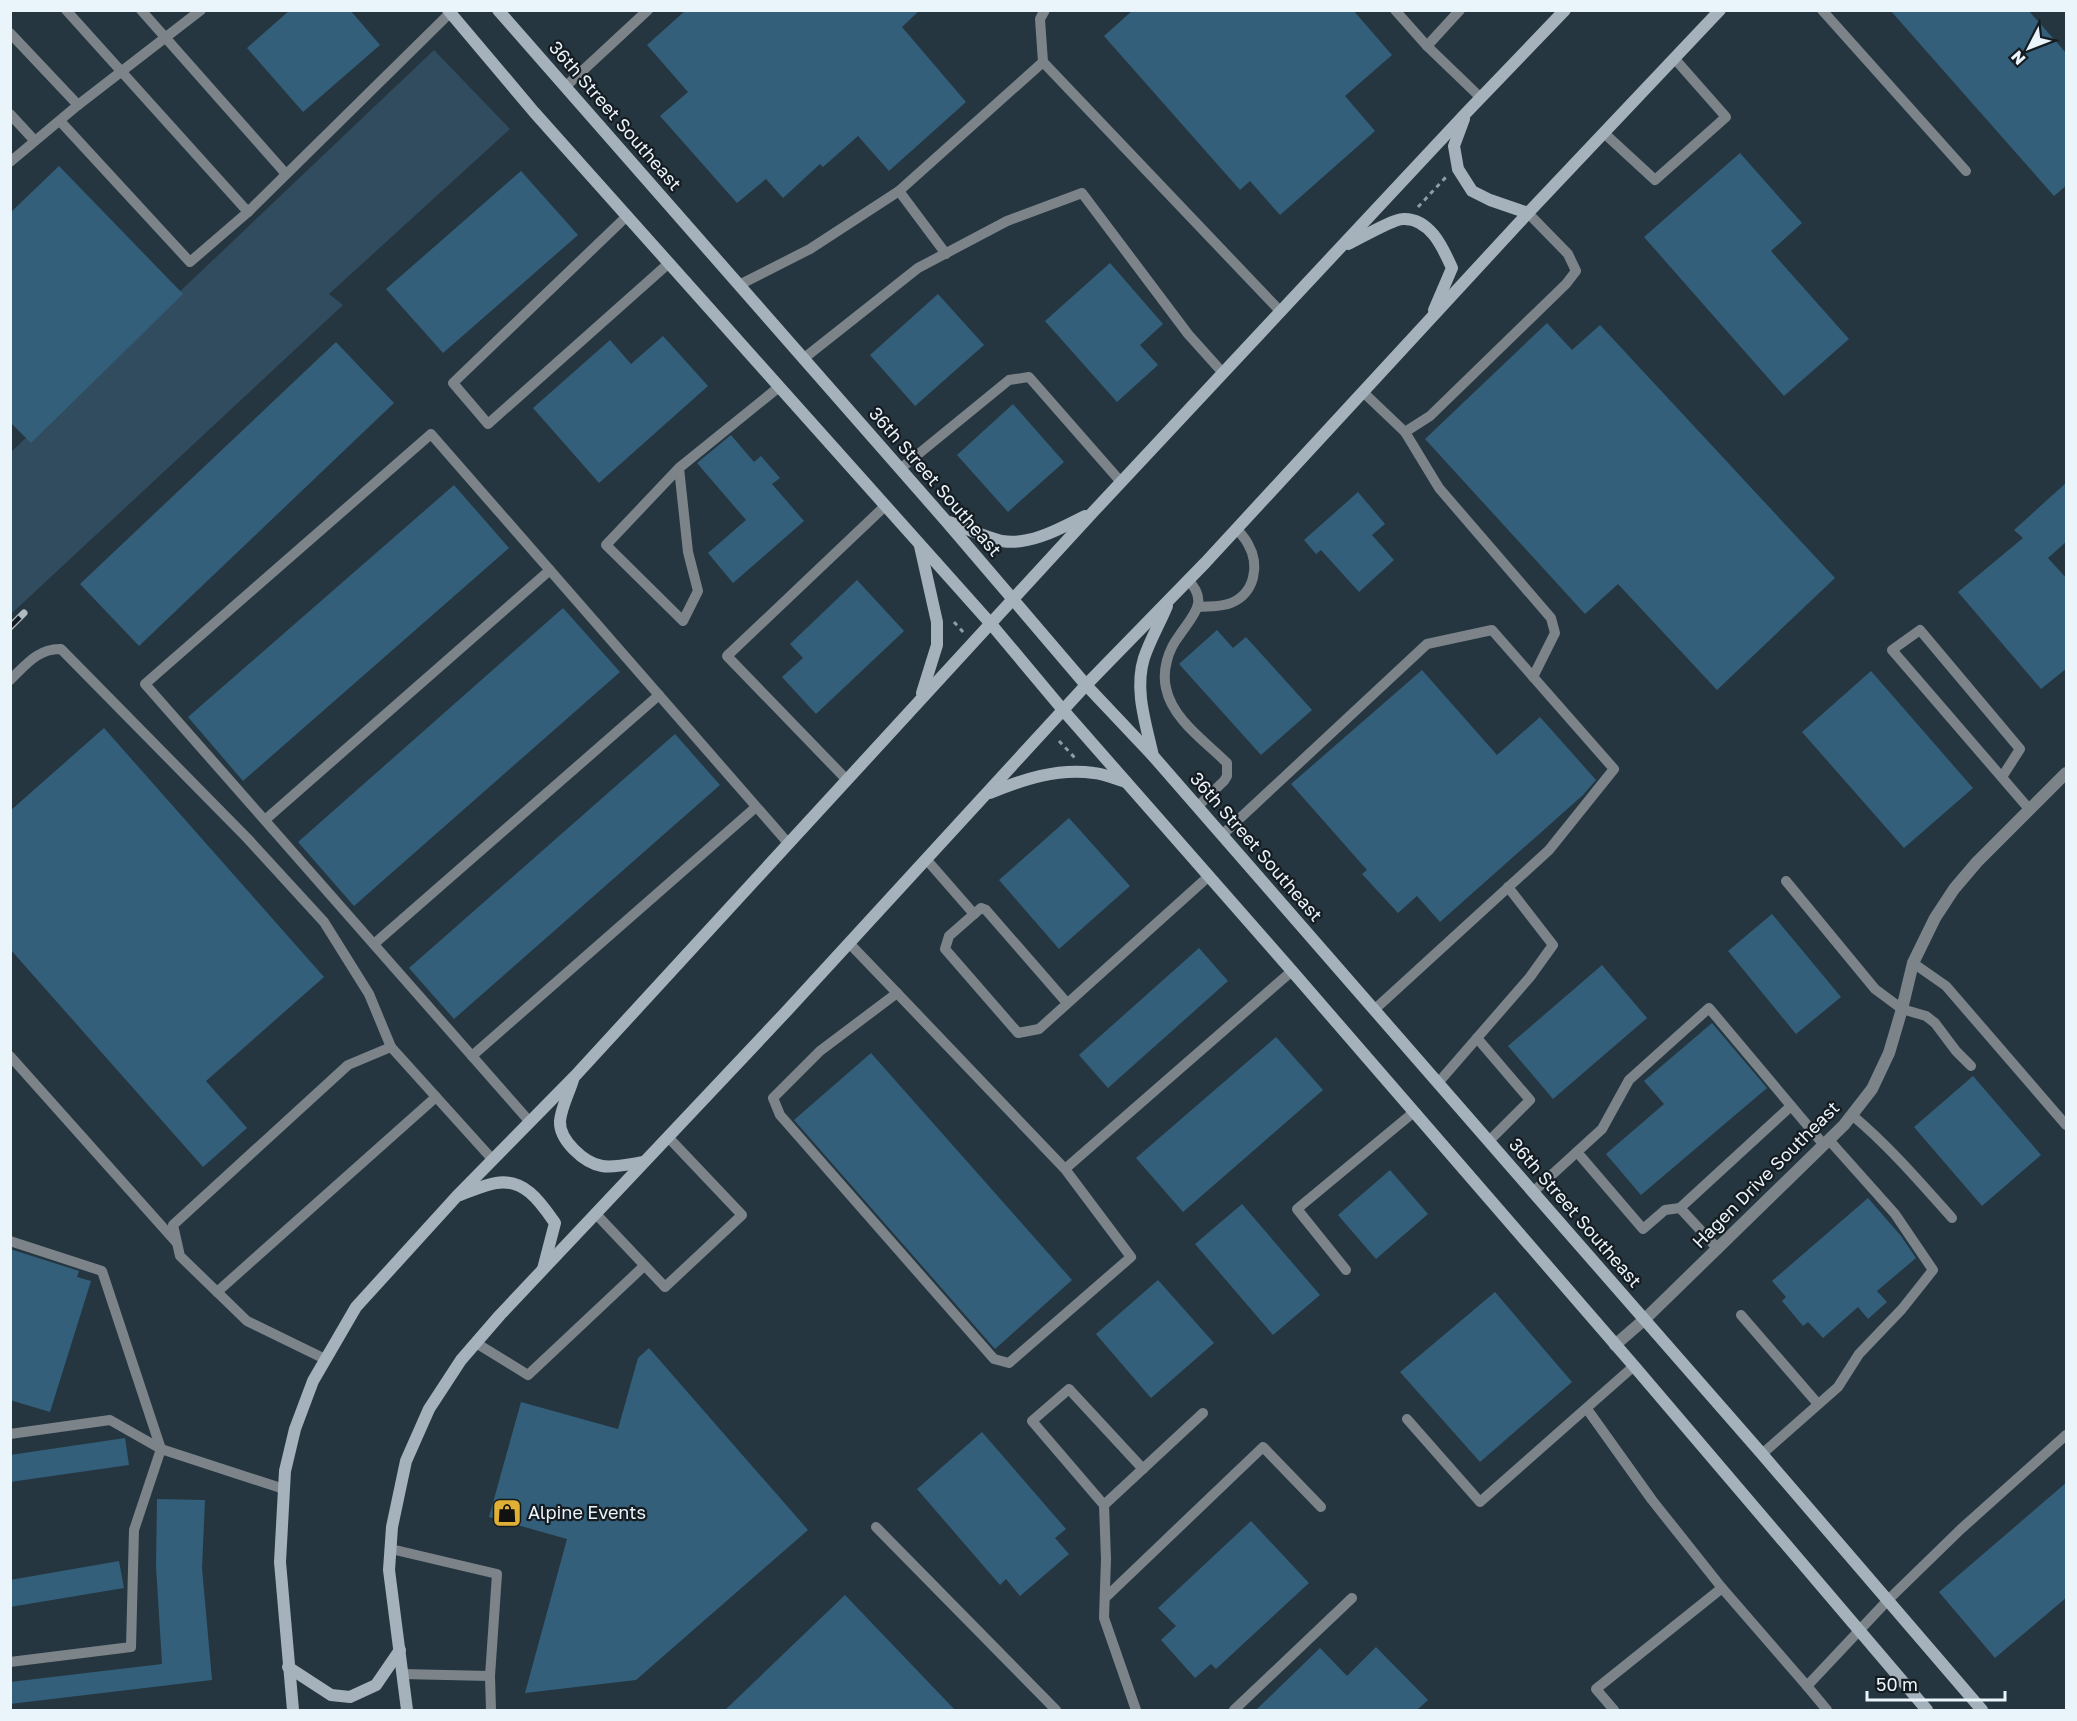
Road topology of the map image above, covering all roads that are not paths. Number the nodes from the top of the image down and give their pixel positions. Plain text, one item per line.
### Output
1 (66, 10) edge
2 (141, 10) edge
3 (201, 10) edge
4 (498, 10) edge
5 (648, 10) edge
6 (1045, 10) edge
7 (1395, 10) edge
8 (1460, 10) edge
9 (1565, 10) edge
10 (1720, 10) edge
11 (1822, 10) edge
12 (450, 11) edge
13 (10, 33) edge
14 (165, 39) junction
15 (1427, 46) junction
16 (1674, 58) junction
17 (1043, 62) junction
18 (121, 72) junction
19 (565, 87) junction
20 (1481, 98) junction
21 (78, 105) junction
22 (1467, 112) junction
23 (10, 114) edge
24 (60, 121) junction
25 (1604, 133) junction
26 (34, 140) junction
27 (10, 162) edge
28 (1966, 171) dead end
29 (286, 174) junction
30 (899, 191) junction
31 (248, 212) junction
32 (1528, 213) junction
33 (627, 216) junction
34 (1342, 247) junction
35 (946, 254) junction
36 (669, 263) junction
37 (739, 285) junction
38 (1281, 312) junction
39 (1430, 319) junction
40 (803, 359) junction
41 (1223, 373) junction
42 (779, 387) junction
43 (1363, 392) junction
44 (1406, 432) junction
45 (679, 468) junction
46 (900, 469) junction
47 (1121, 482) junction
48 (885, 506) junction
49 (1094, 511) junction
50 (946, 521) junction
51 (1237, 529) junction
52 (920, 545) junction
53 (550, 570) junction
54 (1188, 580) junction
55 (1171, 598) junction
56 (1014, 600) junction
57 (1198, 607) junction
58 (991, 624) junction
59 (1533, 677) junction
60 (10, 680) edge
61 (1086, 684) junction
62 (659, 695) junction
63 (921, 697) junction
64 (1063, 710) junction
65 (1154, 757) junction
66 (2067, 773) edge
67 (2001, 777) junction
68 (846, 779) junction
69 (1126, 782) junction
70 (986, 795) junction
71 (756, 807) junction
72 (1197, 807) junction
73 (2030, 810) junction
74 (265, 820) junction
75 (1222, 835) junction
76 (788, 843) junction
77 (926, 859) junction
78 (1209, 876) junction
79 (1785, 881) dead end
80 (1508, 887) junction
81 (974, 914) junction
82 (849, 943) junction
83 (374, 944) junction
84 (1913, 963) junction
85 (1292, 971) junction
86 (897, 993) junction
87 (1067, 1004) junction
88 (1902, 1009) junction
89 (1374, 1010) junction
90 (1477, 1038) junction
91 (391, 1047) junction
92 (10, 1056) edge
93 (472, 1056) junction
94 (1971, 1066) dead end
95 (575, 1076) junction
96 (1438, 1083) junction
97 (436, 1097) junction
98 (1791, 1106) junction
99 (1414, 1112) junction
100 (1852, 1115) junction
101 (530, 1122) junction
102 (2067, 1125) edge
103 (668, 1137) junction
104 (1489, 1141) junction
105 (1827, 1143) junction
106 (1577, 1152) junction
107 (493, 1160) junction
108 (644, 1162) junction
109 (1065, 1169) junction
110 (1533, 1192) junction
111 (457, 1196) junction
112 (1680, 1208) junction
113 (596, 1214) junction
114 (1952, 1218) dead end
115 (10, 1241) edge
116 (177, 1243) junction
117 (1718, 1249) junction
118 (645, 1266) junction
119 (1346, 1270) dead end
120 (542, 1271) junction
121 (217, 1292) junction
122 (1741, 1315) dead end
123 (1644, 1319) junction
124 (476, 1343) junction
125 (1615, 1346) junction
126 (325, 1359) junction
127 (1634, 1366) junction
128 (1818, 1404) junction
129 (1587, 1409) junction
130 (1203, 1413) dead end
131 (1407, 1419) dead end
132 (10, 1434) edge
133 (2067, 1435) edge
134 (161, 1449) junction
135 (1762, 1454) junction
136 (1143, 1468) junction
137 (284, 1489) junction
138 (1104, 1505) junction
139 (1321, 1507) dead end
140 (876, 1527) dead end
141 (391, 1549) junction
142 (1722, 1588) junction
143 (1105, 1598) junction
144 (1352, 1598) dead end
145 (1887, 1601) junction
146 (1860, 1631) junction
147 (400, 1650) junction
148 (10, 1662) edge
149 (288, 1667) junction
150 (402, 1674) junction
151 (490, 1676) junction
152 (1807, 1686) junction
153 (293, 1710) edge
154 (407, 1710) edge
155 (491, 1710) edge
156 (1056, 1710) edge
157 (1136, 1710) edge
158 (1234, 1710) edge
159 (1614, 1710) edge
160 (1827, 1710) edge
161 (1927, 1710) edge
162 (1982, 1710) edge

1 - 18 lane
2 - 14 lane
3 - 14 lane
4 - 19 street, 36th Street Southeast
5 - 19 lane
6 - 17 lane
7 - 15 lane
8 - 15 lane
9 - 20 street
10 - 16 street
11 - 28 lane
12 - 29 lane
12 - 33 street
13 - 21 lane
14 - 18 lane
14 - 29 lane
15 - 20 lane
16 - 25 street
16 - 25 lane
17 - 30 lane
17 - 38 lane
18 - 21 lane
18 - 31 lane
19 - 37 street, 36th Street Southeast
20 - 22 street
21 - 24 lane
22 - 32 street
22 - 34 street
23 - 26 lane
24 - 26 lane
24 - 31 lane
25 - 32 street
26 - 27 lane
29 - 31 lane
30 - 35 lane
30 - 37 lane
32 - 39 street
32 - 44 lane
33 - 36 street
33 - 36 lane
34 - 38 street
34 - 39 street
35 - 40 lane
35 - 41 lane
36 - 42 street
37 - 40 street, 36th Street Southeast
38 - 41 street
39 - 43 street
40 - 46 street, 36th Street Southeast
41 - 47 street
42 - 45 lane
42 - 48 street
43 - 44 lane
43 - 51 street
44 - 59 lane
45 - 45 lane
46 - 47 lane
46 - 50 street, 36th Street Southeast
47 - 49 street
48 - 52 street
48 - 68 lane
49 - 50 street
49 - 56 street
50 - 56 street, 36th Street Southeast
51 - 54 street
51 - 57 lane
52 - 58 street
52 - 63 street
53 - 62 lane
53 - 74 lane
53 - 74 lane
54 - 55 street
54 - 57 lane
55 - 61 street
55 - 65 street
56 - 58 street
56 - 61 street, 36th Street Southeast
57 - 72 lane
58 - 63 street
58 - 64 street
59 - 75 lane
59 - 80 lane
60 - 91 lane
61 - 64 street
61 - 65 street, 36th Street Southeast
62 - 71 lane
62 - 83 lane
63 - 68 street
64 - 69 street
64 - 70 street
65 - 72 street, 36th Street Southeast
66 - 73 street, Hagen Drive Southeast
67 - 67 lane
67 - 73 lane
68 - 76 street
69 - 70 street
69 - 78 street
70 - 77 street
71 - 76 lane
71 - 93 lane
72 - 75 street, 36th Street Southeast
73 - 84 street, Hagen Drive Southeast
74 - 83 lane
75 - 89 street, 36th Street Southeast
76 - 95 street
77 - 81 lane
77 - 82 street
78 - 85 street
78 - 87 lane
79 - 88 lane
80 - 89 lane
80 - 90 lane
81 - 87 lane
81 - 87 lane
82 - 86 lane
82 - 103 street
83 - 93 lane
84 - 88 street, Hagen Drive Southeast
84 - 102 lane
85 - 99 street
85 - 109 lane
86 - 109 lane
86 - 109 lane
88 - 94 lane
88 - 100 street, Hagen Drive Southeast
89 - 96 street, 36th Street Southeast
90 - 96 lane
90 - 104 lane
91 - 97 lane
91 - 116 lane
92 - 116 lane
93 - 101 lane
95 - 101 street
95 - 108 street
96 - 104 street, 36th Street Southeast
97 - 107 lane
97 - 121 lane
98 - 105 lane
98 - 106 lane
98 - 112 lane
99 - 119 lane
99 - 125 street
100 - 105 street, Hagen Drive Southeast
100 - 114 lane
101 - 107 street
103 - 108 street
103 - 118 lane
104 - 110 street, 36th Street Southeast
105 - 117 street, Hagen Drive Southeast
105 - 128 lane
106 - 110 lane
106 - 112 lane
107 - 111 street
108 - 113 street
110 - 123 street, 36th Street Southeast
111 - 120 street
111 - 126 street
112 - 117 lane
113 - 118 lane
113 - 120 street
115 - 134 lane
116 - 121 lane
117 - 123 street, Hagen Drive Southeast
118 - 124 lane
120 - 124 street
121 - 126 lane
122 - 128 lane
123 - 125 street, Hagen Drive Southeast
123 - 135 street, 36th Street Southeast
124 - 141 street
125 - 127 street
126 - 137 street
127 - 129 lane
127 - 146 street
128 - 135 lane
129 - 131 lane
129 - 142 lane
130 - 136 lane
132 - 134 lane
133 - 145 lane
134 - 137 lane
134 - 148 lane
135 - 145 street, 36th Street Southeast
136 - 138 lane
136 - 138 lane
137 - 149 street
138 - 143 lane
139 - 143 lane
140 - 156 lane
141 - 147 street
141 - 151 lane
142 - 152 lane
142 - 159 lane
143 - 157 lane
144 - 158 lane
145 - 146 lane
145 - 162 street, 36th Street Southeast
146 - 152 lane
146 - 161 street
147 - 149 street
147 - 150 street
149 - 153 street
150 - 151 lane
150 - 154 street
151 - 155 lane
152 - 160 lane

